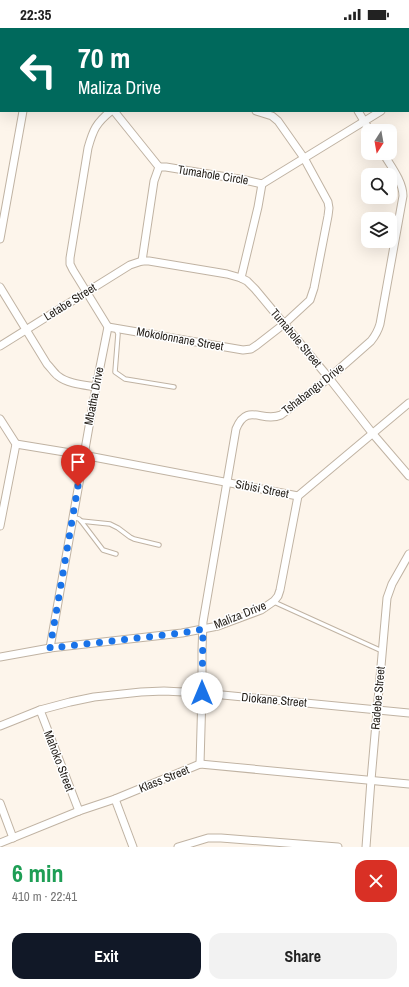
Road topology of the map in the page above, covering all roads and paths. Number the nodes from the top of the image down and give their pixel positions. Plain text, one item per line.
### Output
1 (23, 112) edge
2 (110, 112) edge
3 (115, 112) edge
4 (259, 112) edge
5 (359, 112) edge
6 (379, 112) edge
7 (364, 121) junction
8 (366, 124) edge
9 (304, 158) junction
10 (387, 160) edge
11 (159, 167) junction
12 (262, 184) junction
13 (406, 189) edge
14 (0, 239) edge
15 (142, 261) junction
16 (241, 278) junction
17 (0, 287) edge
18 (86, 292) junction
19 (284, 324) junction
20 (112, 327) junction
21 (26, 330) junction
22 (0, 346) edge
23 (329, 378) junction
24 (96, 387) junction
25 (174, 387) dead end
26 (409, 404) edge
27 (0, 419) edge
28 (373, 434) junction
29 (16, 444) junction
30 (84, 455) junction
31 (409, 476) edge
32 (227, 482) junction
33 (298, 496) junction
34 (73, 516) junction
35 (81, 521) junction
36 (0, 526) edge
37 (159, 545) dead end
38 (116, 554) dead end
39 (409, 554) edge
40 (274, 602) junction
41 (203, 629) junction
42 (50, 648) junction
43 (382, 651) junction
44 (0, 657) edge
45 (202, 693) junction
46 (40, 710) junction
47 (378, 710) junction
48 (409, 713) edge
49 (0, 726) edge
50 (200, 764) junction
51 (371, 780) junction
52 (409, 784) edge
53 (115, 799) junction
54 (0, 803) edge
55 (79, 811) junction
56 (13, 838) junction
57 (0, 843) edge
58 (133, 847) edge
59 (178, 847) edge
60 (338, 847) edge
61 (366, 847) edge

1 - 14 street
2 - 18 street
3 - 11 street
4 - 9 street
5 - 7 street
6 - 7 street
7 - 8 street
7 - 9 street
9 - 12 street
9 - 19 street
10 - 13 street, Tshabangu Drive
11 - 12 street, Tumahole Circle
11 - 15 street
12 - 16 street, Tumahole Circle
13 - 23 street, Tshabangu Drive
15 - 16 street
15 - 18 street, Letabe Street
16 - 19 street, Tumahole Street
17 - 21 street
18 - 20 street
18 - 21 street, Letabe Street
19 - 20 street, Mokolonnane Street
19 - 23 street, Tumahole Street
20 - 24 street, Mbatha Drive
20 - 25 lane
21 - 22 street, Letabe Street
21 - 24 street
23 - 28 street, Tumahole Street
23 - 32 street, Tshabangu Drive
24 - 30 street, Mbatha Drive
26 - 28 street
27 - 29 street
28 - 31 street, Tumahole Street
28 - 33 street
29 - 30 street
29 - 36 street
30 - 32 street, Sibisi Street
30 - 34 street, Mbatha Drive
32 - 33 street, Sibisi Street
32 - 41 street, Tshabangu Drive
33 - 40 street, Maliza Drive
34 - 35 lane
34 - 42 street, Mbatha Drive
35 - 37 lane
35 - 38 lane
39 - 43 street, Radebe Street
40 - 41 street, Maliza Drive
40 - 43 lane
41 - 42 street, Maliza Drive
41 - 45 street, Tshabangu Drive
42 - 44 street
43 - 47 street, Radebe Street
45 - 46 street, Diokane Street
45 - 47 street, Diokane Street
45 - 50 street, Tshabangu Drive
46 - 49 street, Diokane Street
46 - 55 street, Mahoko Street
47 - 48 street, Diokane Street
47 - 51 street, Radebe Street
50 - 51 street, Klass Street
50 - 53 street, Klass Street
51 - 52 street, Klass Street
51 - 61 street, Radebe Street
53 - 55 street, Klass Street
53 - 58 street
54 - 56 street
55 - 56 street, Klass Street
56 - 57 street, Klass Street
59 - 60 street

